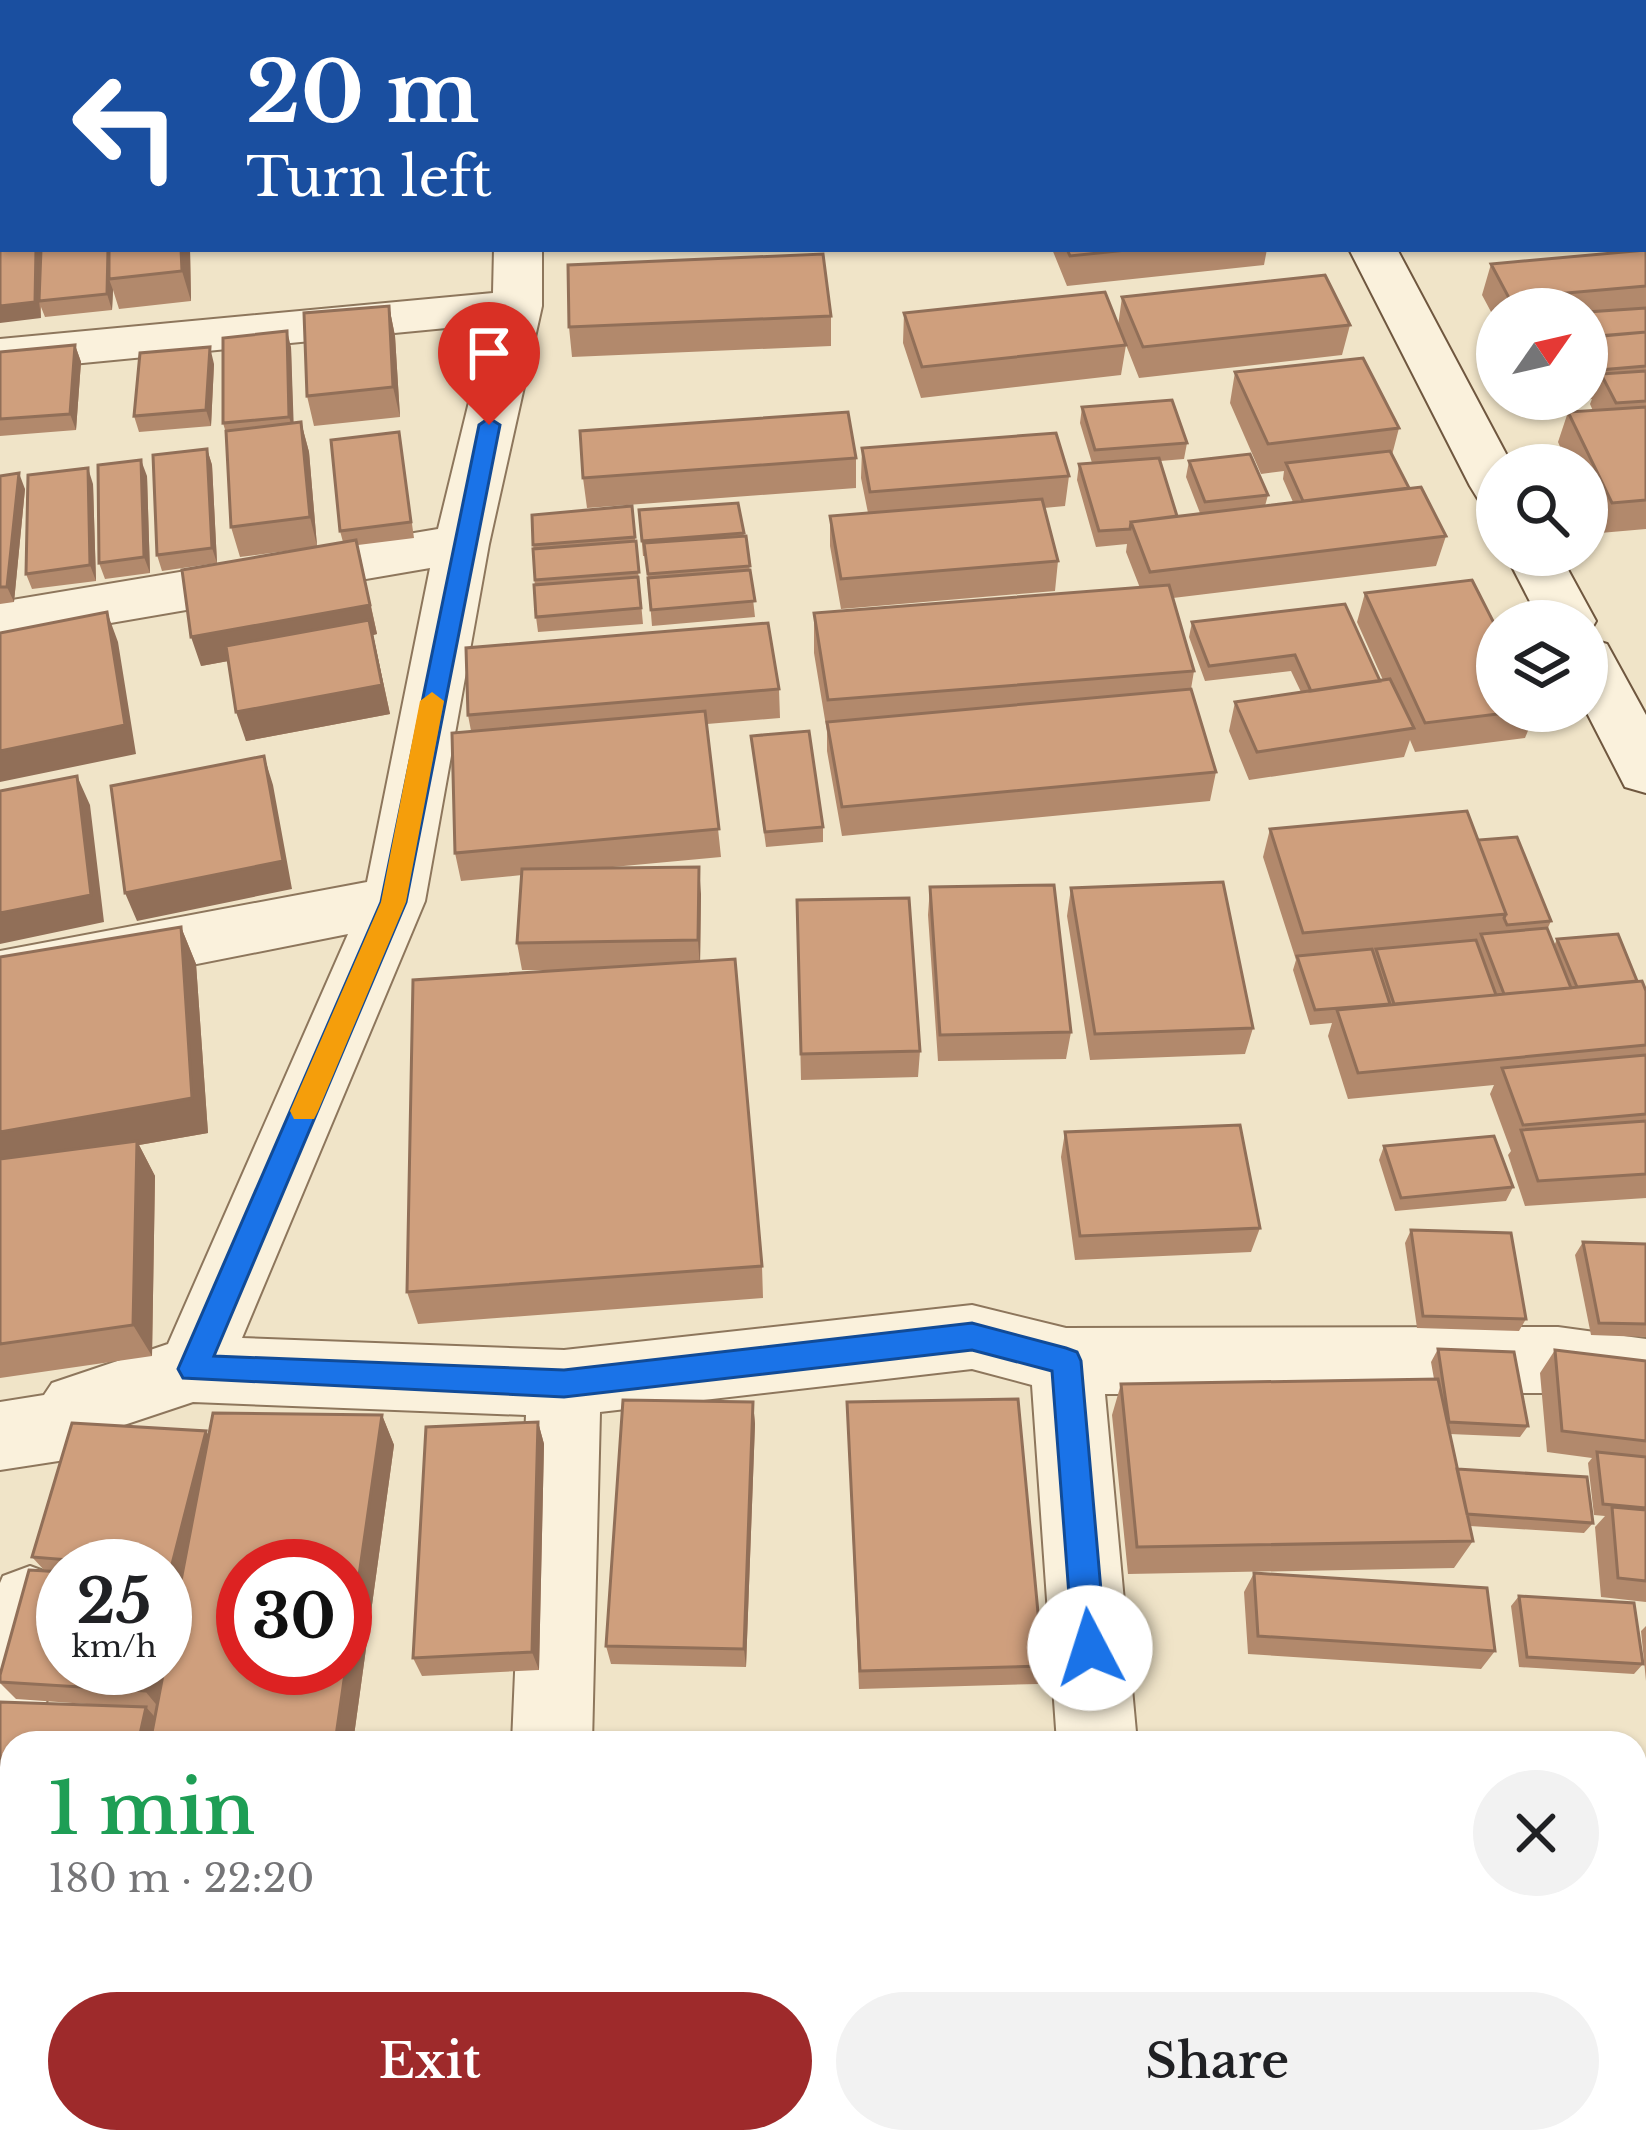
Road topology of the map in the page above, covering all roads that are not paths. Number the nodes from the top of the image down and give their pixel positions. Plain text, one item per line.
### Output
1 (1375, 252) edge
2 (518, 278) edge
3 (0, 355) edge
4 (1476, 446) edge
5 (462, 544) junction
6 (0, 622) edge
7 (1608, 698) edge
8 (1646, 771) edge
9 (394, 902) junction
10 (0, 977) edge
11 (1066, 1361) junction
12 (193, 1369) junction
13 (1646, 1372) edge
14 (564, 1383) junction
15 (78, 1407) junction
16 (0, 1436) edge
17 (0, 1723) edge
18 (552, 1731) edge
19 (1096, 1731) edge

1 - 4 street
2 - 3 street
2 - 5 street
5 - 6 street
5 - 9 street
7 - 8 street
9 - 10 street
9 - 12 street
11 - 13 street
11 - 14 street
11 - 19 street
12 - 14 street
12 - 15 street
14 - 18 street
15 - 16 street
15 - 17 street

